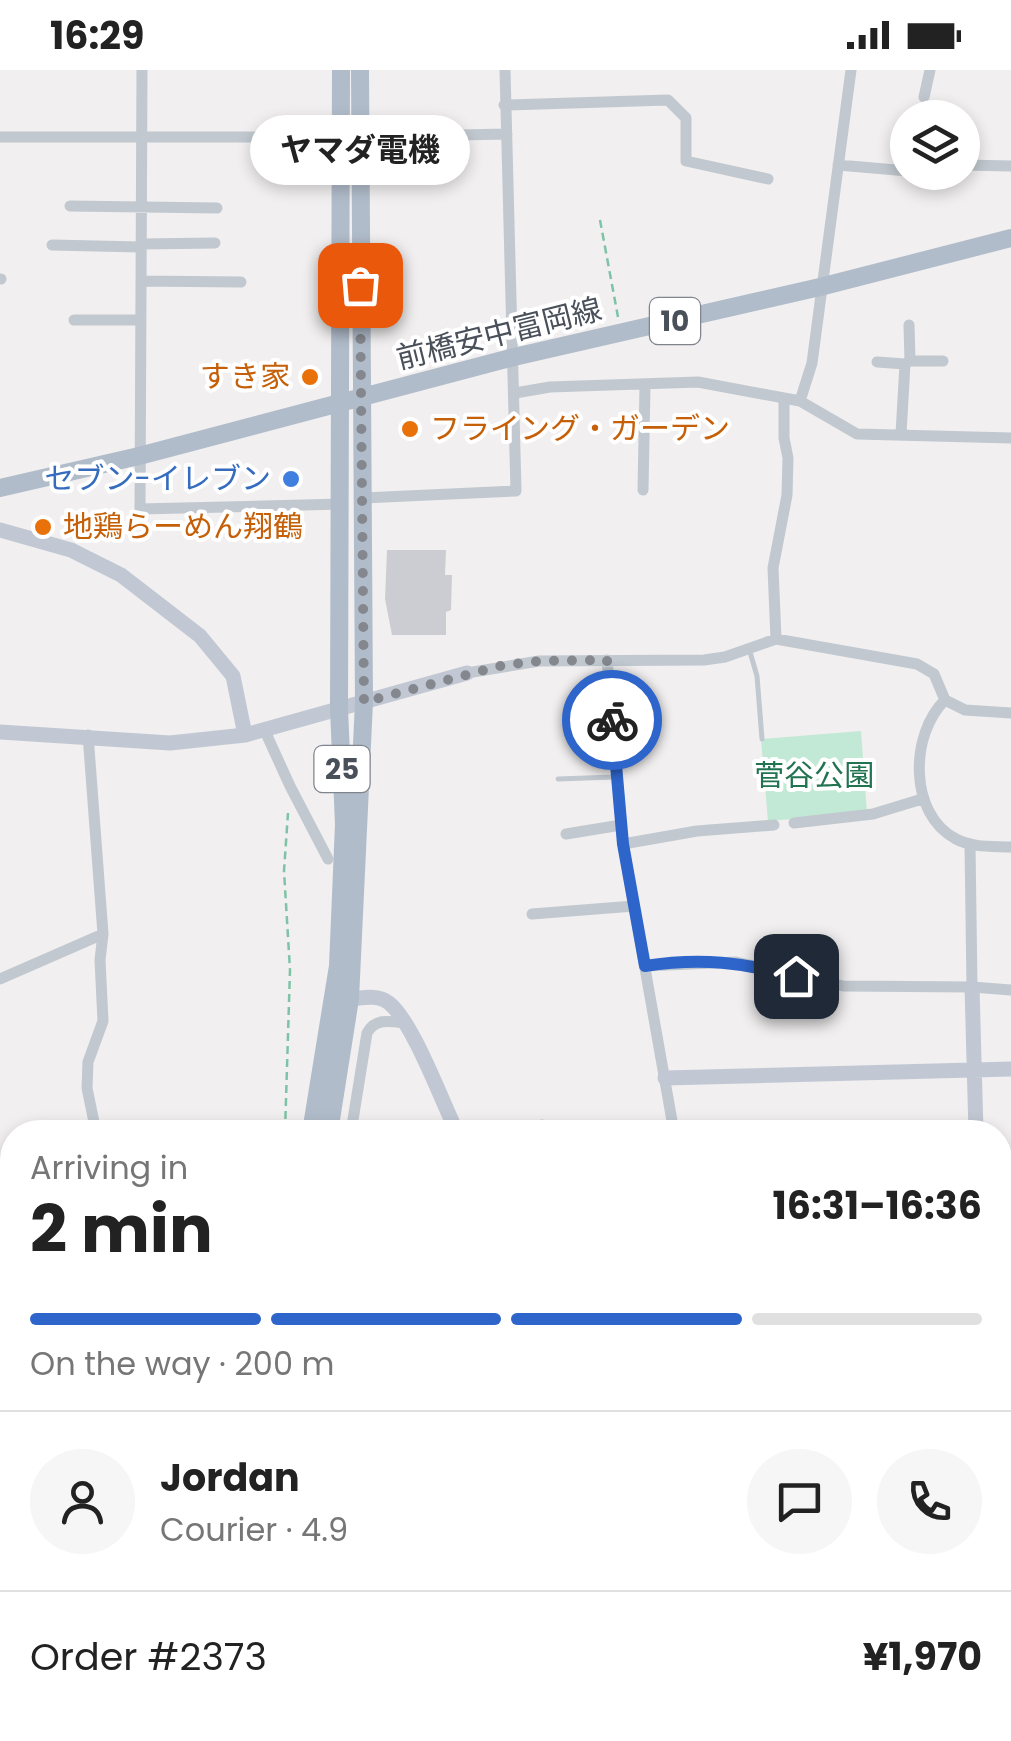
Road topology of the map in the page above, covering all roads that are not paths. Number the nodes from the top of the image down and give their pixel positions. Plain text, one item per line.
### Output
1 (142, 70) edge
2 (340, 70) edge
3 (360, 70) edge
4 (505, 70) edge
5 (851, 70) edge
6 (930, 70) edge
7 (924, 98) dead end
8 (504, 105) junction
9 (506, 134) junction
10 (142, 137) junction
11 (350, 137) junction
12 (0, 138) edge
13 (838, 164) junction
14 (980, 165) edge
15 (1011, 166) edge
16 (890, 169) edge
17 (768, 180) dead end
18 (70, 206) dead end
19 (141, 207) junction
20 (217, 208) dead end
21 (1011, 238) edge
22 (215, 243) dead end
23 (52, 245) dead end
24 (140, 245) junction
25 (141, 281) junction
26 (241, 282) dead end
27 (820, 287) junction
28 (74, 320) dead end
29 (140, 320) junction
30 (909, 324) dead end
31 (514, 356) junction
32 (877, 362) dead end
33 (908, 362) junction
34 (943, 362) dead end
35 (646, 386) junction
36 (515, 394) junction
37 (362, 396) junction
38 (784, 399) junction
39 (800, 400) junction
40 (338, 403) junction
41 (901, 434) junction
42 (1011, 438) edge
43 (139, 456) junction
44 (0, 488) edge
45 (642, 490) dead end
46 (362, 498) junction
47 (342, 504) junction
48 (0, 530) edge
49 (776, 639) junction
50 (749, 649) junction
51 (607, 660) junction
52 (467, 673) joint
53 (945, 700) junction
54 (364, 702) junction
55 (339, 709) junction
56 (1011, 713) edge
57 (264, 729) junction
58 (0, 732) edge
59 (88, 735) junction
60 (245, 735) junction
61 (762, 738) dead end
62 (617, 777) junction
63 (558, 779) dead end
64 (922, 799) junction
65 (794, 823) dead end
66 (774, 824) dead end
67 (621, 825) junction
68 (566, 834) dead end
69 (623, 844) junction
70 (970, 845) junction
71 (1011, 847) edge
72 (328, 859) dead end
73 (634, 906) junction
74 (532, 914) dead end
75 (104, 934) junction
76 (645, 966) junction
77 (0, 979) edge
78 (972, 988) junction
79 (1011, 990) edge
80 (350, 999) junction
81 (405, 1023) junction
82 (1011, 1069) edge
83 (974, 1070) junction
84 (665, 1078) junction
85 (94, 1120) edge
86 (313, 1120) edge
87 (331, 1120) edge
88 (353, 1120) edge
89 (450, 1120) edge
90 (672, 1120) edge
91 (976, 1120) edge

1 - 10 street
2 - 11 main road, 25
3 - 11 main road, 25
4 - 8 street
5 - 13 street
6 - 7 street
8 - 9 street
8 - 17 street
9 - 11 street
9 - 31 street
10 - 11 street
10 - 12 street
10 - 19 street
11 - 37 main road, 25
11 - 40 main road, 25
13 - 16 street
13 - 27 street
14 - 15 street
18 - 19 street
19 - 20 street
19 - 24 street
21 - 27 main road, 前橋安中富岡線 / 10
22 - 24 street
23 - 24 street
24 - 25 street
25 - 26 street
25 - 29 street
27 - 31 main road, 前橋安中富岡線 / 10
27 - 39 street
28 - 29 street
29 - 43 street
30 - 33 street
31 - 36 street
31 - 37 main road, 前橋安中富岡線 / 10
32 - 33 street
33 - 34 street
33 - 41 street
35 - 36 street
35 - 38 street
35 - 45 street
36 - 46 street
37 - 40 main road, 前橋安中富岡線 / 10
37 - 46 main road, 25
38 - 39 street
38 - 49 street
39 - 41 street
40 - 43 main road, 前橋安中富岡線 / 10
40 - 47 main road, 25
41 - 42 street
43 - 44 main road, 前橋安中富岡線 / 10
43 - 47 street
46 - 54 main road, 25
47 - 55 main road, 25
48 - 60 street
49 - 50 street
49 - 53 street
50 - 51 street
50 - 61 lane
51 - 52 street
51 - 62 street
52 - 54 street
53 - 56 street
53 - 64 street
54 - 55 street
54 - 80 main road, 25
55 - 57 street
55 - 86 main road, 25
57 - 60 street
57 - 72 street
58 - 59 street
59 - 60 street
59 - 75 street
62 - 63 lane
62 - 67 street
64 - 65 street
64 - 70 street
66 - 69 street
67 - 68 street
67 - 69 street
69 - 73 street
70 - 71 street
70 - 78 street
73 - 74 street
73 - 76 street
75 - 77 street
75 - 85 street
76 - 78 street
76 - 84 street
78 - 79 street
78 - 83 street
80 - 81 street
80 - 87 main road, 25
81 - 88 street
81 - 89 street
82 - 83 street
83 - 84 street
83 - 91 street
84 - 90 street

